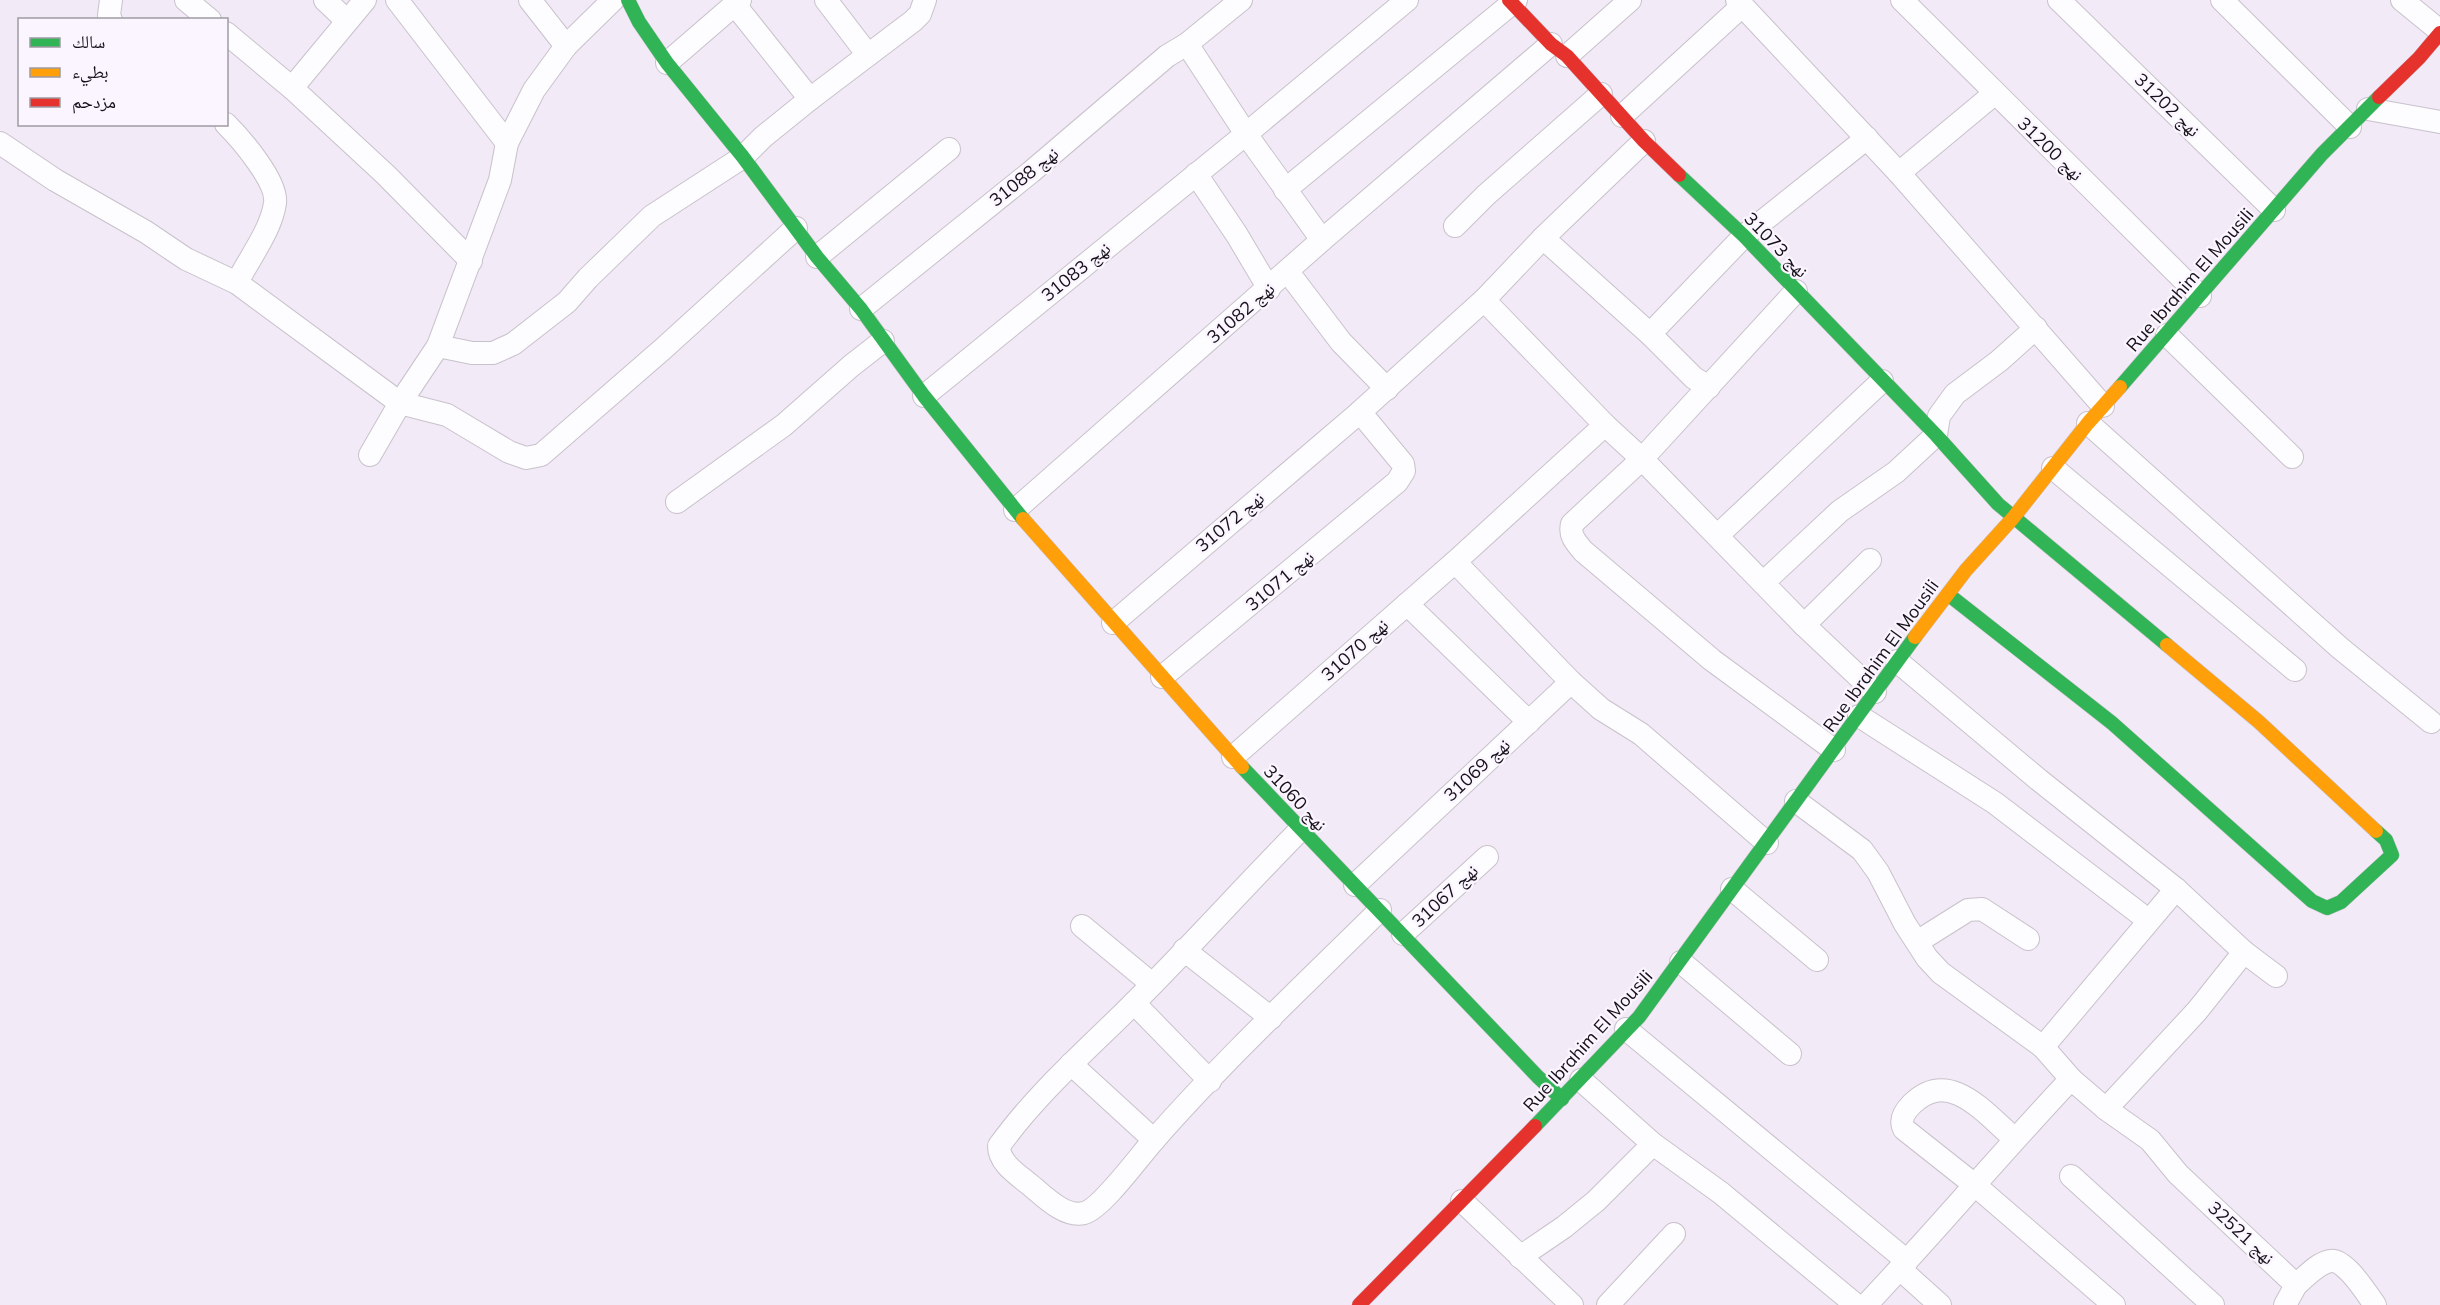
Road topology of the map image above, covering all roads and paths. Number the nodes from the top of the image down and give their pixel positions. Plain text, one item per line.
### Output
1 (111, 0) edge
2 (186, 0) edge
3 (325, 0) edge
4 (365, 0) edge
5 (397, 0) edge
6 (530, 0) edge
7 (613, 0) edge
8 (628, 0) edge
9 (826, 0) edge
10 (925, 0) edge
11 (1241, 0) edge
12 (1407, 0) edge
13 (1630, 0) edge
14 (1902, 0) edge
15 (2059, 0) edge
16 (2222, 0) edge
17 (2402, 0) edge
18 (1513, 1) edge
19 (737, 2) edge
20 (1739, 3) edge
21 (110, 18) edge
22 (208, 18) edge
23 (346, 20) junction
24 (2434, 27) edge
25 (228, 35) edge
26 (1186, 44) junction
27 (566, 46) junction
28 (1559, 50) junction
29 (868, 55) junction
30 (668, 63) junction
31 (292, 87) junction
32 (1601, 94) junction
33 (1994, 94) junction
34 (810, 99) junction
35 (2368, 109) junction
36 (1622, 116) junction
37 (2440, 122) edge
38 (228, 126) edge
39 (2350, 127) junction
40 (1867, 138) junction
41 (1237, 141) junction
42 (1644, 141) junction
43 (507, 142) junction
44 (0, 143) edge
45 (949, 149) dead end
46 (743, 157) junction
47 (1899, 173) junction
48 (1196, 174) junction
49 (1285, 189) junction
50 (2274, 210) junction
51 (1455, 226) dead end
52 (796, 228) junction
53 (1744, 236) junction
54 (1543, 238) junction
55 (1322, 240) junction
56 (817, 257) junction
57 (471, 261) junction
58 (1288, 272) junction
59 (237, 283) junction
60 (1269, 289) junction
61 (1796, 291) junction
62 (2200, 296) junction
63 (1484, 300) junction
64 (861, 309) junction
65 (2036, 328) junction
66 (1650, 334) junction
67 (2167, 335) junction
68 (883, 341) junction
69 (438, 346) junction
70 (1882, 381) junction
71 (1709, 387) junction
72 (1387, 389) junction
73 (924, 396) junction
74 (400, 403) junction
75 (2103, 406) junction
76 (1353, 417) junction
77 (2088, 423) junction
78 (1605, 425) junction
79 (1936, 435) junction
80 (370, 455) dead end
81 (2292, 457) dead end
82 (1642, 459) junction
83 (2053, 468) junction
84 (677, 502) dead end
85 (1015, 510) junction
86 (2013, 518) junction
87 (1718, 535) junction
88 (1870, 560) dead end
89 (1455, 562) junction
90 (1764, 582) junction
91 (1948, 595) junction
92 (1407, 604) junction
93 (1113, 623) junction
94 (1804, 625) junction
95 (1897, 661) junction
96 (2295, 670) dead end
97 (1162, 677) junction
98 (1571, 682) junction
99 (1875, 692) junction
100 (1859, 716) junction
101 (1529, 722) junction
102 (2432, 723) dead end
103 (1834, 750) junction
104 (1233, 757) junction
105 (1796, 801) junction
106 (1300, 830) junction
107 (1767, 843) junction
108 (1487, 857) dead end
109 (1355, 885) junction
110 (2176, 889) junction
111 (1732, 890) junction
112 (1380, 910) junction
113 (2148, 920) junction
114 (1082, 926) dead end
115 (1403, 934) junction
116 (2028, 939) dead end
117 (1917, 942) junction
118 (1184, 951) junction
119 (2244, 952) junction
120 (1817, 960) dead end
121 (1682, 962) junction
122 (2276, 976) dead end
123 (1152, 984) junction
124 (1134, 1003) junction
125 (1271, 1018) junction
126 (1626, 1029) junction
127 (2043, 1047) junction
128 (1790, 1054) dead end
129 (1071, 1064) junction
130 (2071, 1079) junction
131 (1581, 1080) junction
132 (1210, 1082) junction
133 (1562, 1099) junction
134 (2106, 1109) junction
135 (2015, 1139) junction
136 (1154, 1140) junction
137 (1653, 1144) junction
138 (2071, 1176) dead end
139 (1976, 1185) junction
140 (1462, 1201) junction
141 (1674, 1234) dead end
142 (1520, 1257) junction
143 (1904, 1265) junction
144 (2290, 1295) edge
145 (1368, 1302) edge
146 (1572, 1305) edge
147 (1608, 1305) edge
148 (1856, 1305) edge
149 (1866, 1305) edge
150 (1940, 1305) edge
151 (2114, 1305) edge
152 (2213, 1305) edge
153 (2375, 1305) edge

1 - 21 street
2 - 22 street
3 - 23 street
4 - 23 street
5 - 43 street
6 - 27 street
7 - 27 street
8 - 30 street
9 - 29 street
10 - 29 street
11 - 26 street, نهج 31088
12 - 41 street, نهج 31083
13 - 28 street, نهج 31082
14 - 33 street, نهج 31200
15 - 50 street, نهج 31202
16 - 39 street
17 - 24 street
18 - 28 street, نهج 31073
18 - 49 street
19 - 30 street
19 - 34 street
20 - 36 street
20 - 40 street
23 - 31 street
24 - 35 street, Rue Ibrahim El Mousili
25 - 31 street
26 - 41 street
26 - 64 street, نهج 31088
27 - 43 street
28 - 32 street, نهج 31073
28 - 55 street, نهج 31082
29 - 34 street
30 - 46 street
31 - 57 street
32 - 36 street, نهج 31073
32 - 51 street
33 - 47 street
33 - 62 street, نهج 31200
34 - 46 street
35 - 37 street
35 - 39 street, Rue Ibrahim El Mousili
36 - 42 street, نهج 31073
38 - 59 street
39 - 50 street, Rue Ibrahim El Mousili
40 - 47 street
40 - 53 street
41 - 48 street, نهج 31083
41 - 49 street
42 - 53 street, نهج 31073
42 - 54 street, نهج 31072
43 - 57 street
44 - 59 street
45 - 56 street
46 - 52 street
46 - 69 street
47 - 65 street
48 - 60 street
48 - 73 street, نهج 31083
49 - 55 street
50 - 62 street, Rue Ibrahim El Mousili
52 - 56 street
52 - 74 street
53 - 61 street, نهج 31073
53 - 66 street
54 - 63 street, نهج 31072
54 - 66 street
55 - 58 street, نهج 31082
56 - 64 street
57 - 69 street
58 - 60 street, نهج 31082
58 - 72 street
59 - 74 street
60 - 85 street, نهج 31082
61 - 70 street, نهج 31073
61 - 71 street
62 - 67 street, Rue Ibrahim El Mousili
63 - 72 street, نهج 31072
63 - 78 street
64 - 68 street
65 - 75 street
65 - 79 street
66 - 71 street
67 - 75 street, Rue Ibrahim El Mousili
67 - 81 street
68 - 73 street
68 - 84 street
69 - 74 street
70 - 79 street, نهج 31073
70 - 87 street
71 - 82 street
72 - 76 street, نهج 31072
73 - 85 street, نهج 31060
74 - 80 street
75 - 77 street, Rue Ibrahim El Mousili
76 - 93 street, نهج 31072
76 - 97 street, نهج 31071
77 - 83 street, Rue Ibrahim El Mousili
77 - 102 street
78 - 82 street
78 - 89 street, نهج 31070
79 - 86 street, نهج 31073
79 - 90 street
82 - 87 street
82 - 103 street
83 - 86 street, Rue Ibrahim El Mousili
83 - 96 street
85 - 93 street, نهج 31060
86 - 91 street, Rue Ibrahim El Mousili
86 - 91 street, نهج 31073
87 - 90 street
88 - 94 street
89 - 92 street, نهج 31070
89 - 98 street
90 - 94 street
91 - 95 street, Rue Ibrahim El Mousili
92 - 101 street
92 - 104 street, نهج 31070
93 - 97 street, نهج 31060
94 - 99 street
95 - 99 street, Rue Ibrahim El Mousili
95 - 110 street
97 - 104 street, نهج 31060
98 - 101 street, نهج 31069
98 - 107 street
99 - 100 street, Rue Ibrahim El Mousili
100 - 103 street, Rue Ibrahim El Mousili
100 - 113 street
101 - 109 street, نهج 31069
103 - 105 street, Rue Ibrahim El Mousili
104 - 106 street, نهج 31060
105 - 107 street, Rue Ibrahim El Mousili
105 - 117 street, نهج 32521
106 - 109 street, نهج 31060
106 - 118 street
107 - 111 street, Rue Ibrahim El Mousili
108 - 115 street, نهج 31067
109 - 112 street, نهج 31060
110 - 113 street
110 - 119 street
111 - 120 street
111 - 121 street, Rue Ibrahim El Mousili
112 - 115 street, نهج 31060
112 - 125 street
113 - 127 street
114 - 123 street
115 - 133 street, نهج 31060
116 - 117 street
117 - 127 street, نهج 32521
118 - 123 street
118 - 125 street
119 - 122 street
119 - 134 street
121 - 126 street, Rue Ibrahim El Mousili
121 - 128 street
123 - 124 street
124 - 129 street
124 - 132 street
125 - 132 street
126 - 131 street, Rue Ibrahim El Mousili
126 - 143 street
127 - 130 street, نهج 32521
129 - 136 street
129 - 136 street
130 - 134 street, نهج 32521
130 - 135 street
131 - 133 street, Rue Ibrahim El Mousili
131 - 137 street
132 - 136 street
133 - 140 street, Rue Ibrahim El Mousili
134 - 144 street, نهج 32521
135 - 139 street
135 - 139 street
137 - 142 street
137 - 148 street
138 - 152 street
139 - 143 street
139 - 151 street
140 - 142 street
140 - 145 street, Rue Ibrahim El Mousili
141 - 147 street
142 - 146 street
143 - 149 street
143 - 150 street
144 - 153 street, نهج 32521

